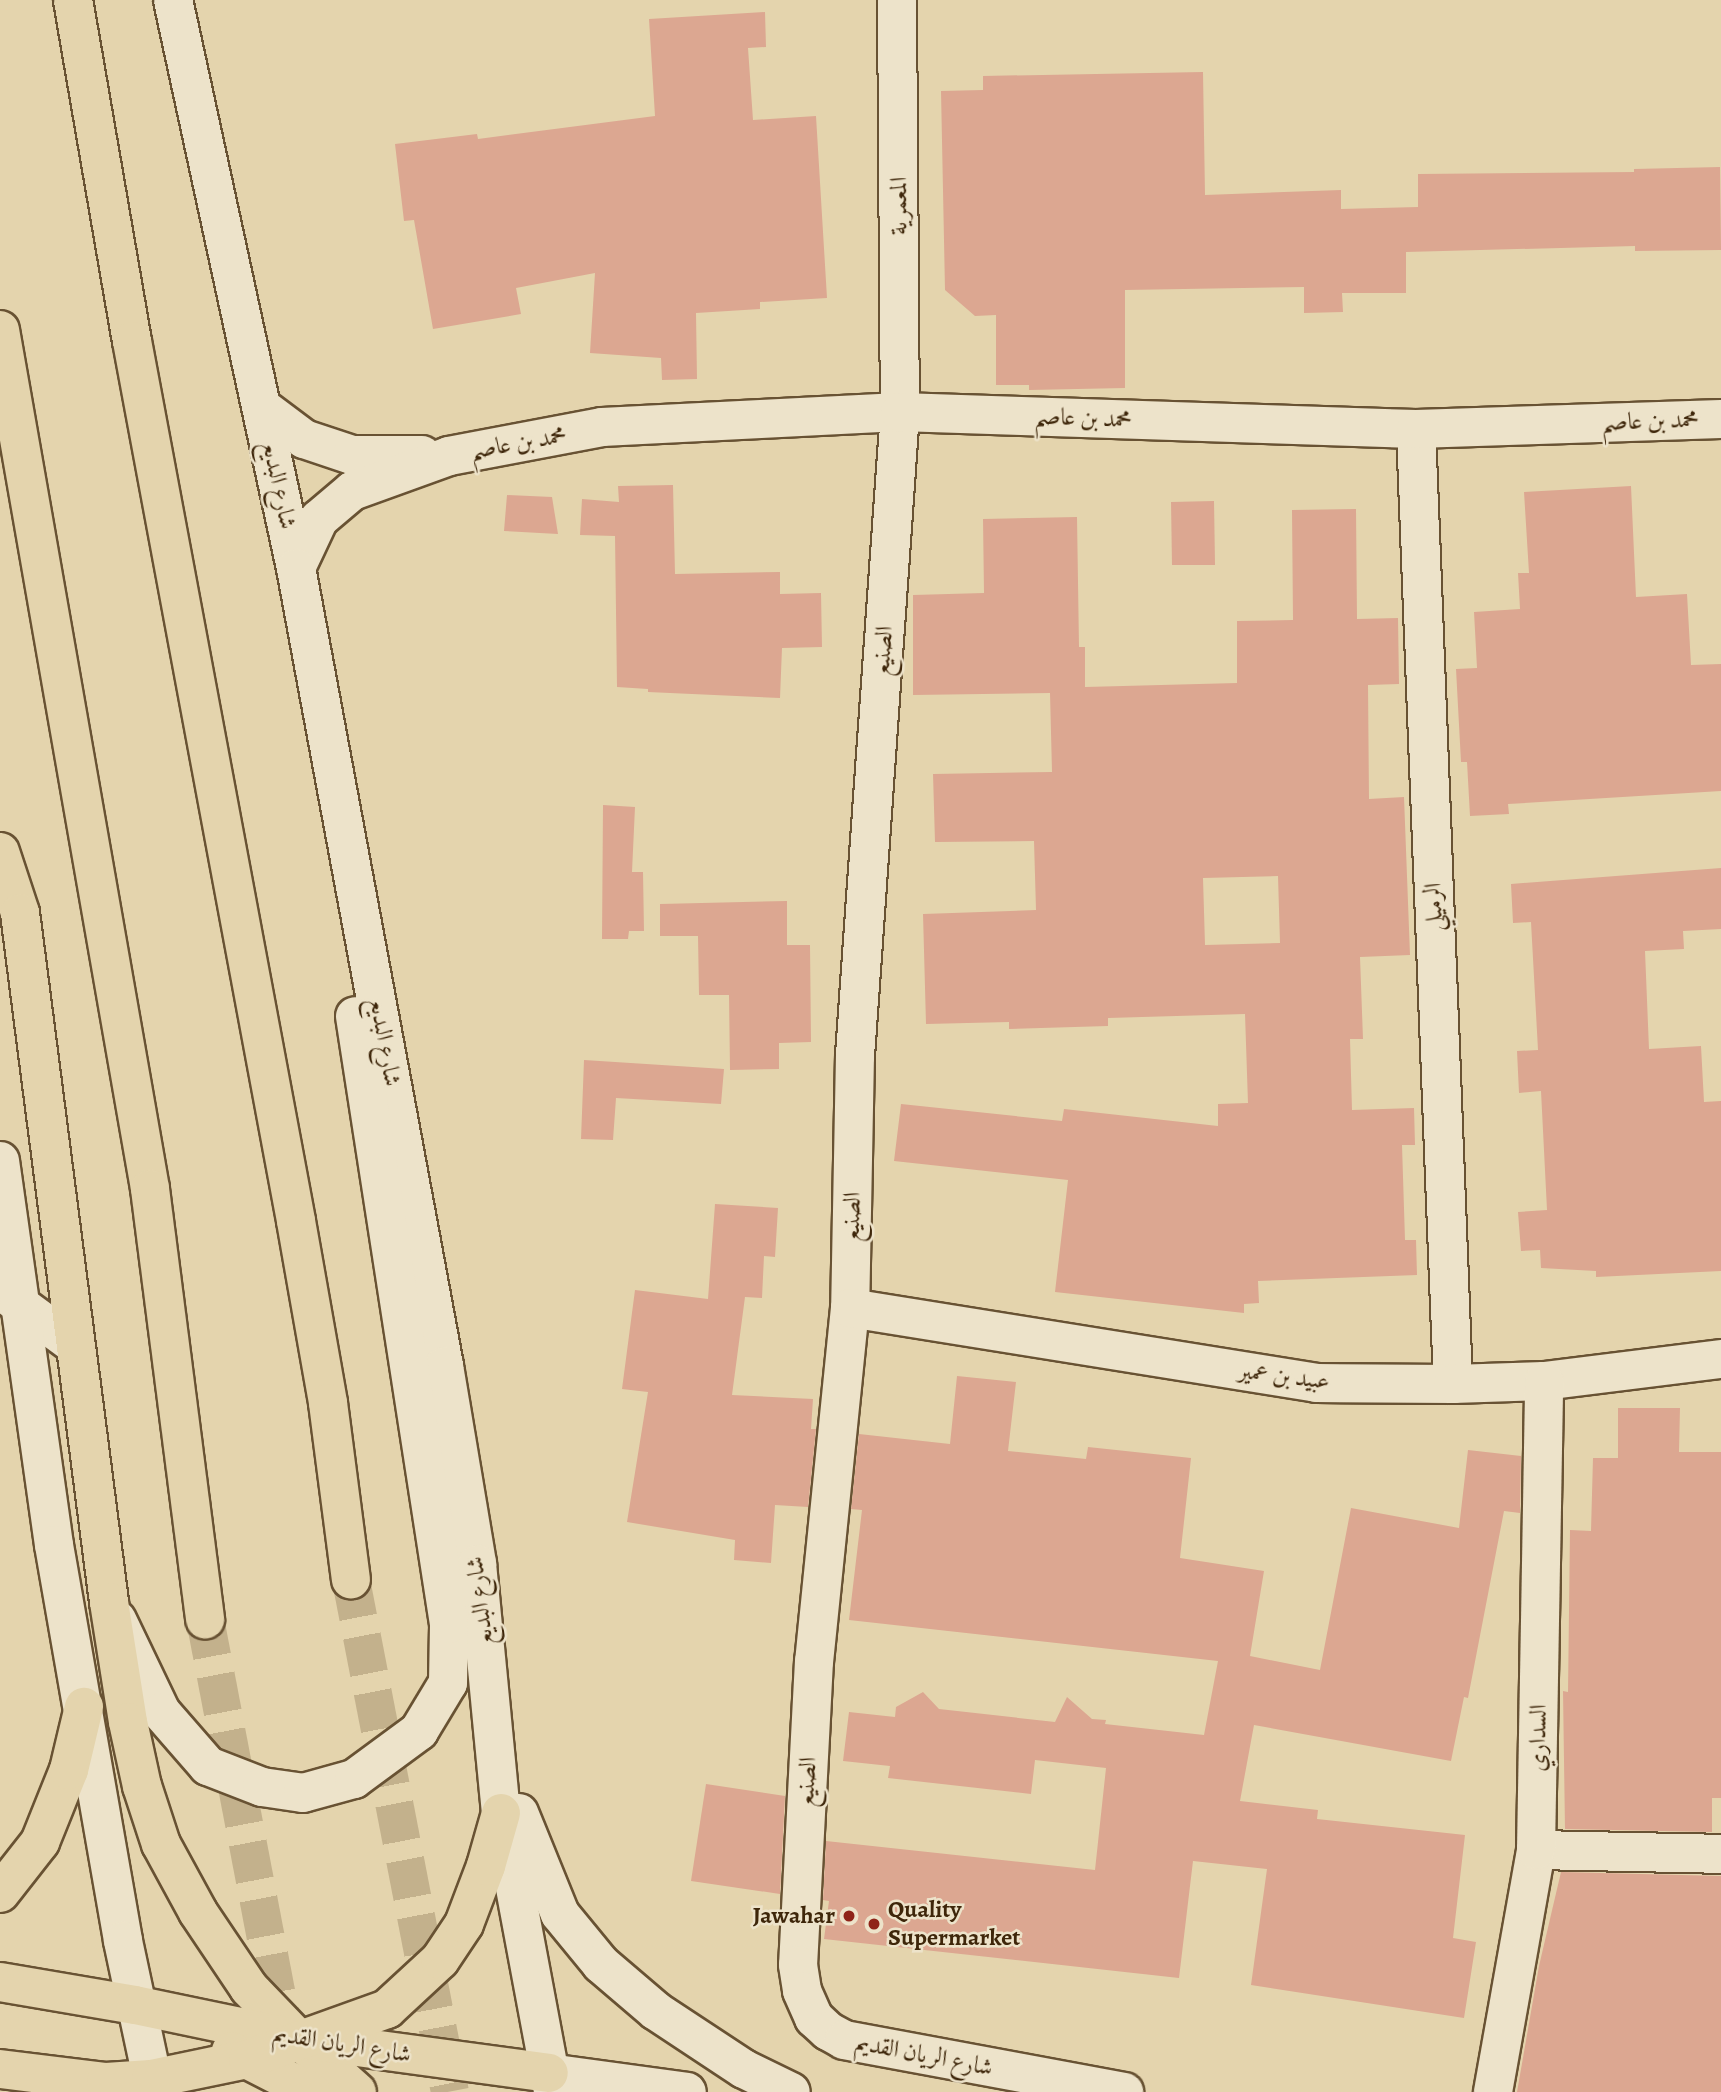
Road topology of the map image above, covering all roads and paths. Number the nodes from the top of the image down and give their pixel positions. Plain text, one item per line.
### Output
1 (73, 0) edge
2 (173, 0) edge
3 (897, 0) edge
4 (0, 330) edge
5 (264, 409) junction
6 (900, 412) junction
7 (1721, 419) edge
8 (1416, 429) junction
9 (449, 456) junction
10 (296, 568) junction
11 (0, 852) edge
12 (366, 940) junction
13 (0, 1161) edge
14 (10, 1297) edge
15 (850, 1308) junction
16 (76, 1346) junction
17 (1721, 1359) edge
18 (1544, 1381) junction
19 (1452, 1384) junction
20 (351, 1580) tunnel mouth
21 (109, 1602) junction
22 (205, 1619) tunnel mouth
23 (84, 1707) junction
24 (492, 1707) junction
25 (501, 1813) junction
26 (1536, 1850) junction
27 (1721, 1854) edge
28 (0, 1894) edge
29 (0, 1982) edge
30 (135, 2005) junction
31 (814, 2018) joint
32 (298, 2039) junction
33 (248, 2059) junction
34 (0, 2070) edge
35 (551, 2082) edge
36 (153, 2085) edge
37 (310, 2092) edge
38 (357, 2092) edge
39 (687, 2092) edge
40 (791, 2092) edge
41 (1124, 2092) edge
42 (1493, 2092) edge

1 - 20 highway
2 - 5 street, شارع البديع
3 - 6 street, المعمرية
4 - 22 highway
5 - 9 street, محمد بن عاصم
5 - 10 street, شارع البديع
6 - 8 street, محمد بن عاصم
6 - 9 street, محمد بن عاصم
6 - 15 street, الصنيع
7 - 8 street, محمد بن عاصم
8 - 19 street, الرميلي
9 - 10 street, محمد بن عاصم
10 - 12 street, شارع البديع
11 - 16 highway
12 - 21 street
12 - 24 street, شارع البديع
13 - 14 street
14 - 16 street
14 - 23 street
15 - 19 street, عبيد بن عمير
15 - 31 street, الصنيع
16 - 21 highway
17 - 18 street, عبيد بن عمير
18 - 19 street, عبيد بن عمير
18 - 26 street, السداري
21 - 32 highway
23 - 28 highway
23 - 30 street
24 - 25 street, شارع البديع
24 - 40 street
25 - 32 highway
25 - 35 street, شارع البديع
26 - 27 street
26 - 42 street, السداري
29 - 30 highway, شارع الريان القديم
30 - 32 highway, شارع الريان القديم
30 - 33 highway
30 - 36 street
31 - 41 street, شارع الريان القديم
32 - 33 highway
32 - 35 highway, شارع الريان القديم
32 - 38 highway
33 - 36 highway
33 - 37 highway
34 - 36 highway
35 - 39 street, شارع الريان القديم

